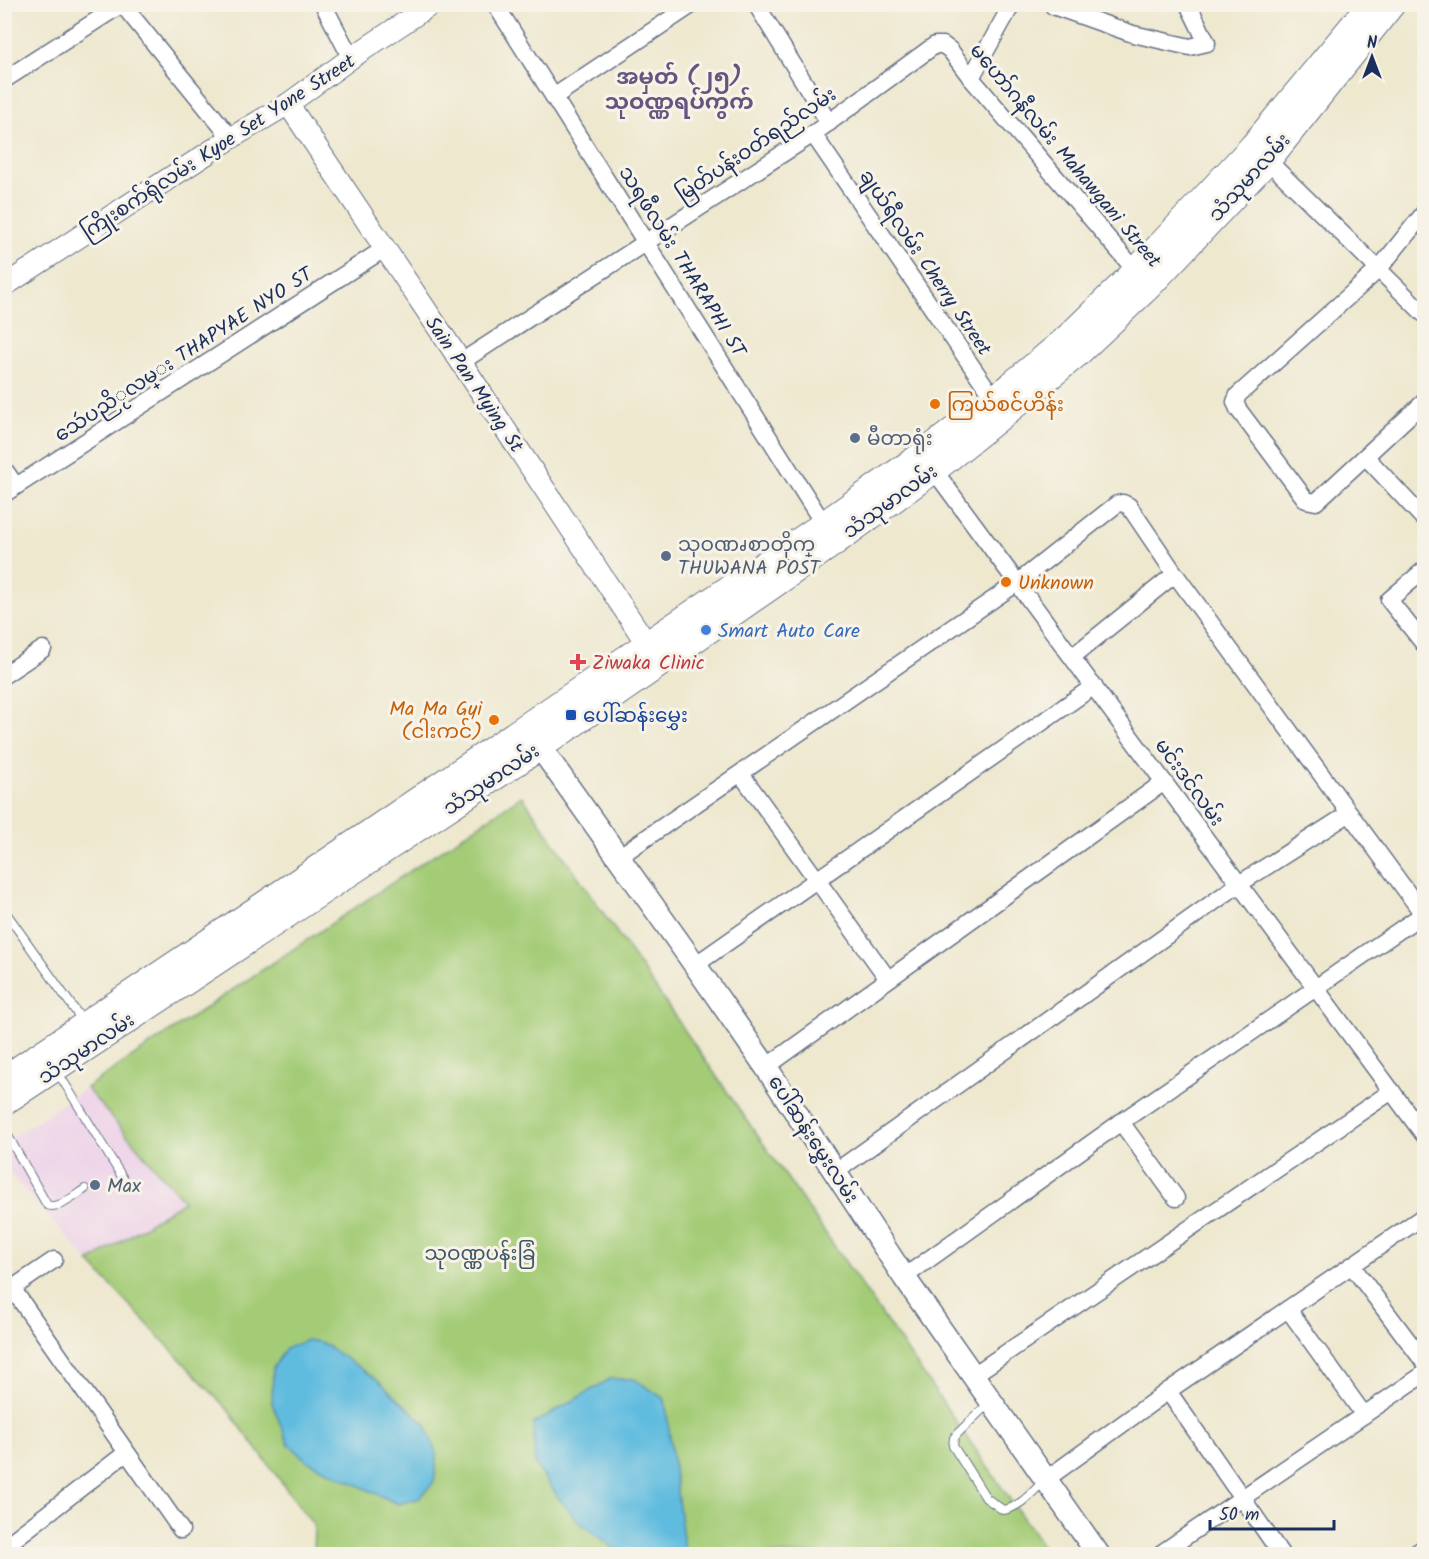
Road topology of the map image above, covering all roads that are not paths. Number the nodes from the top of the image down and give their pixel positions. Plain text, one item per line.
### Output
1 (322, 4) edge
2 (432, 4) edge
3 (495, 4) edge
4 (693, 4) edge
5 (756, 4) edge
6 (1188, 4) edge
7 (1370, 4) edge
8 (1392, 4) edge
9 (122, 5) edge
10 (1009, 5) edge
11 (1053, 6) edge
12 (950, 50) joint
13 (351, 58) junction
14 (971, 78) junction
15 (4, 80) edge
16 (555, 96) junction
17 (288, 104) junction
18 (829, 123) junction
19 (813, 134) junction
20 (231, 138) junction
21 (1260, 153) junction
22 (1425, 213) edge
23 (646, 242) junction
24 (384, 249) junction
25 (1378, 270) junction
26 (1143, 279) junction
27 (4, 286) edge
28 (1425, 314) edge
29 (461, 362) junction
30 (1425, 402) edge
31 (999, 407) junction
32 (1366, 457) junction
33 (928, 462) junction
34 (4, 469) edge
35 (10, 490) edge
36 (1425, 519) edge
37 (829, 533) junction
38 (1425, 570) edge
39 (1175, 574) junction
40 (1017, 583) junction
41 (1425, 644) edge
42 (43, 649) dead end
43 (653, 655) junction
44 (1072, 657) junction
45 (4, 675) edge
46 (1094, 686) junction
47 (533, 737) junction
48 (741, 774) junction
49 (1164, 782) junction
50 (1350, 813) junction
51 (620, 856) junction
52 (817, 878) junction
53 (1239, 884) junction
54 (4, 910) edge
55 (1424, 914) edge
56 (695, 965) junction
57 (888, 979) junction
58 (1315, 987) junction
59 (85, 1025) junction
60 (766, 1067) junction
61 (56, 1068) junction
62 (4, 1079) edge
63 (1392, 1091) junction
64 (4, 1102) edge
65 (1121, 1122) junction
66 (4, 1129) edge
67 (1425, 1135) edge
68 (835, 1172) junction
69 (124, 1180) dead end
70 (85, 1189) dead end
71 (1176, 1198) dead end
72 (1425, 1216) edge
73 (54, 1260) dead end
74 (1352, 1266) junction
75 (904, 1277) junction
76 (8, 1291) edge
77 (1288, 1309) junction
78 (1425, 1362) edge
79 (1425, 1374) edge
80 (972, 1376) junction
81 (1168, 1391) junction
82 (990, 1402) junction
83 (1364, 1414) junction
84 (126, 1453) junction
85 (1045, 1480) junction
86 (1243, 1497) junction
87 (181, 1530) dead end
88 (4, 1547) edge
89 (1425, 1548) edge
90 (1098, 1554) edge
91 (1160, 1554) edge
92 (1281, 1554) edge
93 (1414, 1554) edge

1 - 13 street
2 - 13 street, ကြိုးစက်ရုံလမ်း Kyoe Set Yone Street
3 - 16 street, သရဖီလမ်း THARAPHI ST
4 - 16 street
5 - 18 street
6 - 11 street
7 - 21 main road, သံသုမာလမ်း
8 - 21 main road, သံသုမာလမ်း
9 - 15 street
9 - 20 street
10 - 14 street
12 - 14 street, မဟော်ဂနီလမ်း Mahawgani Street
12 - 18 street, မြတ်ပန်းဝတ်ရည်လမ်း
13 - 17 street, ကြိုးစက်ရုံလမ်း Kyoe Set Yone Street
14 - 26 street, မဟော်ဂနီလမ်း Mahawgani Street
16 - 23 street, သရဖီလမ်း THARAPHI ST
17 - 20 street, ကြိုးစက်ရုံလမ်း Kyoe Set Yone Street
17 - 24 street, Sain Pan Mying St
18 - 19 street, မြတ်ပန်းဝတ်ရည်လမ်း
19 - 23 street, မြတ်ပန်းဝတ်ရည်လမ်း
19 - 31 street, ချယ်ရီလမ်း Cherry Street
20 - 27 street, ကြိုးစက်ရုံလမ်း Kyoe Set Yone Street
21 - 25 street
21 - 26 main road, သံသုမာလမ်း
22 - 25 street
23 - 29 street, မြတ်ပန်းဝတ်ရည်လမ်း
23 - 37 street, သရဖီလမ်း THARAPHI ST
24 - 29 street, Sain Pan Mying St
24 - 35 street, သေဴပညိႂလမ္း THAPYAE NYO ST
25 - 28 street
25 - 32 street
26 - 31 main road, သံသုမာလမ်း
29 - 43 street, Sain Pan Mying St
30 - 32 street
31 - 33 main road, သံသုမာလမ်း
32 - 36 street
33 - 37 main road, သံသုမာလမ်း
33 - 40 street, မင်းဒင်လမ်း
34 - 35 street
37 - 43 main road, သံသုမာလမ်း
38 - 41 street
39 - 40 street
39 - 44 street
39 - 50 street
40 - 44 street, မင်းဒင်လမ်း
40 - 48 street
42 - 45 street
43 - 47 main road, သံသုမာလမ်း
44 - 46 street, မင်းဒင်လမ်း
46 - 49 street, မင်းဒင်လမ်း
46 - 52 street
47 - 51 main road, ပေါ်ဆန်းမွှေးလမ်း
47 - 59 main road, သံသုမာလမ်း
47 - 61 main road, သံသုမာလမ်း
48 - 51 street
48 - 52 street
49 - 53 street, မင်းဒင်လမ်း
49 - 57 street
50 - 53 street
50 - 55 street
51 - 56 main road, ပေါ်ဆန်းမွှေးလမ်း
52 - 56 street
52 - 57 street
53 - 58 street, မင်းဒင်လမ်း
53 - 68 street
54 - 59 lane
55 - 58 street
56 - 60 main road, ပေါ်ဆန်းမွှေးလမ်း
57 - 60 street
58 - 63 street, မင်းဒင်လမ်း
58 - 65 street
59 - 62 main road, သံသုမာလမ်း
60 - 68 main road, ပေါ်ဆန်းမွှေးလမ်း
61 - 64 main road, သံသုမာလမ်း
61 - 69 lane
63 - 67 street, မင်းဒင်လမ်း
63 - 80 street
65 - 71 street
65 - 75 street
66 - 70 lane
68 - 75 main road, ပေါ်ဆန်းမွှေးလမ်း
72 - 74 street
73 - 76 street
74 - 77 street
74 - 78 street
75 - 80 main road, ပေါ်ဆန်းမွှေးလမ်း
76 - 84 street
77 - 81 street
77 - 83 street
79 - 83 street
80 - 82 main road, ပေါ်ဆန်းမွှေးလမ်း
81 - 85 street
81 - 86 street
82 - 85 main road, ပေါ်ဆန်းမွှေးလမ်း
82 - 85 lane
83 - 86 street
84 - 87 street
84 - 88 street
85 - 90 main road, ပေါ်ဆန်းမွှေးလမ်း
86 - 91 street
86 - 92 street
89 - 93 street

